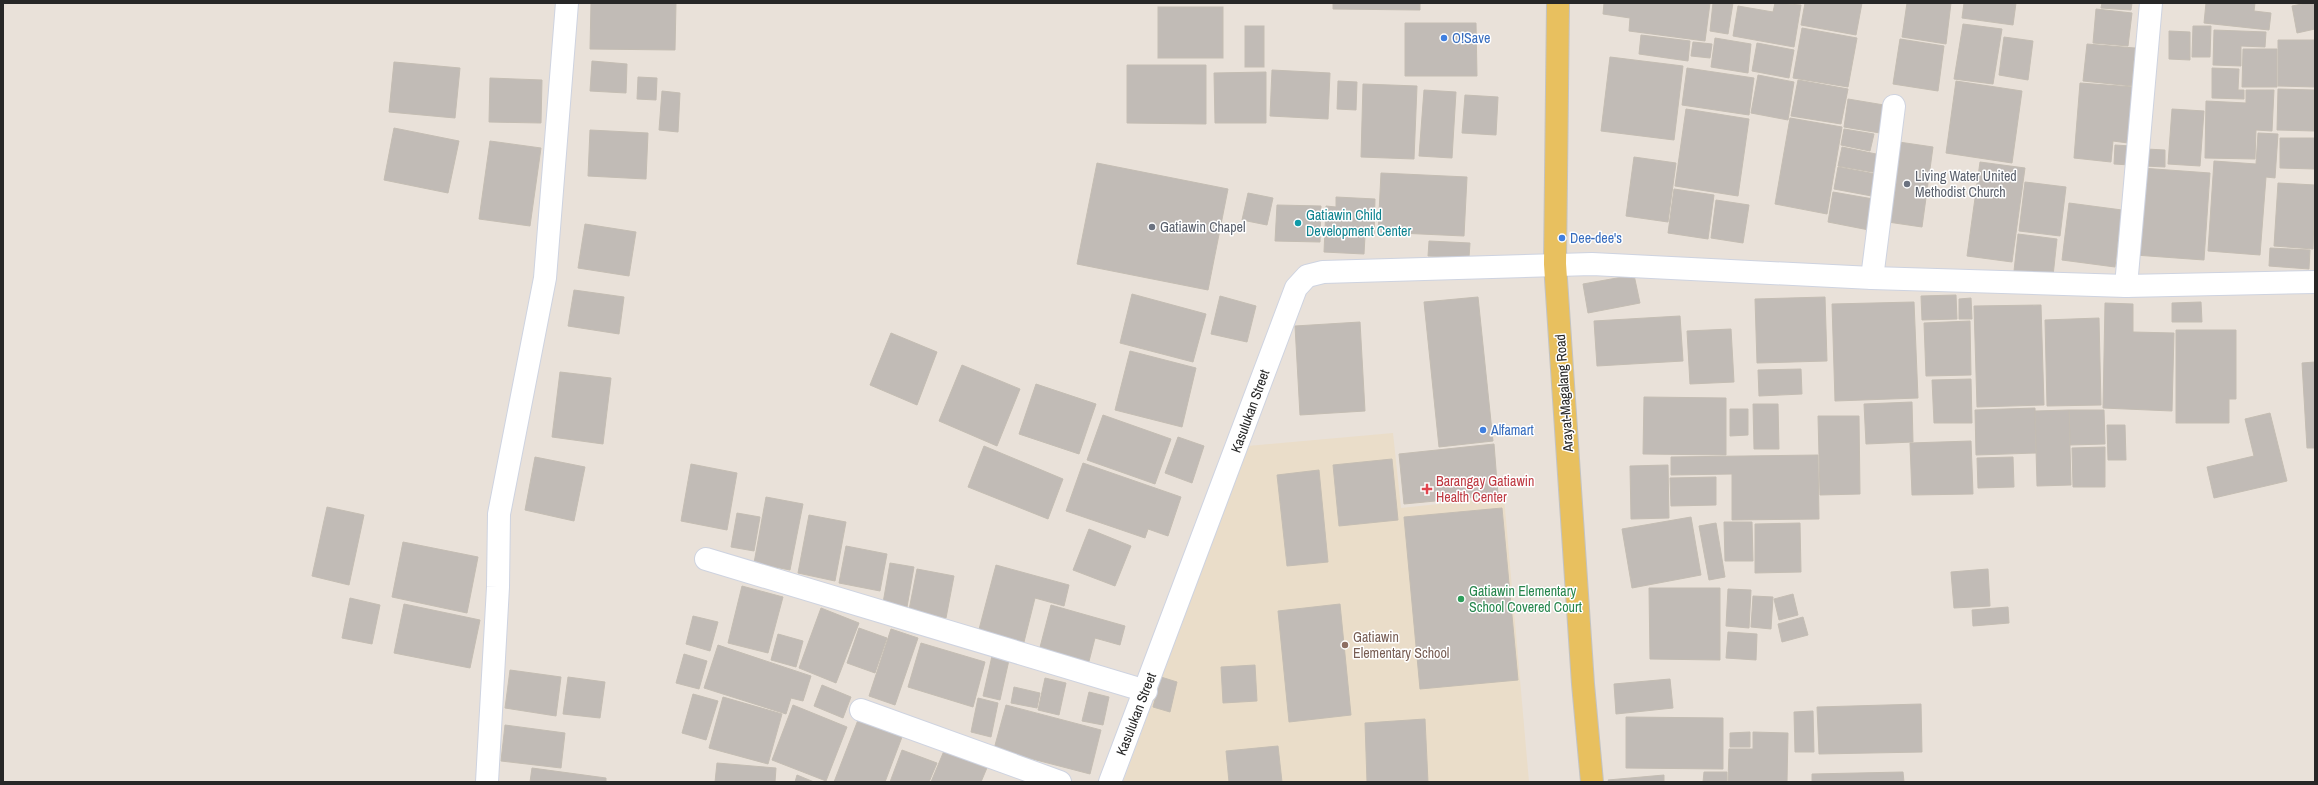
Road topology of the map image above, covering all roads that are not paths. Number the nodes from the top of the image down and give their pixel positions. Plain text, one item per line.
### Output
1 (567, 3) edge
2 (1558, 3) edge
3 (2151, 3) edge
4 (1894, 106) dead end
5 (1555, 264) junction
6 (1872, 278) junction
7 (2315, 282) edge
8 (2126, 286) junction
9 (706, 559) dead end
10 (1146, 691) junction
11 (861, 710) dead end
12 (487, 782) edge
13 (1060, 782) edge
14 (1110, 782) edge
15 (1592, 782) edge

1 - 12 street
2 - 5 main road, Arayat-Magalang Road
3 - 8 street
4 - 6 street
5 - 6 street, Kasulukan Street
5 - 10 street, Kasulukan Street
5 - 15 main road, Arayat-Magalang Road
6 - 8 street, Kasulukan Street
7 - 8 street, Kasulukan Street
9 - 10 street
10 - 14 street, Kasulukan Street
11 - 13 street

